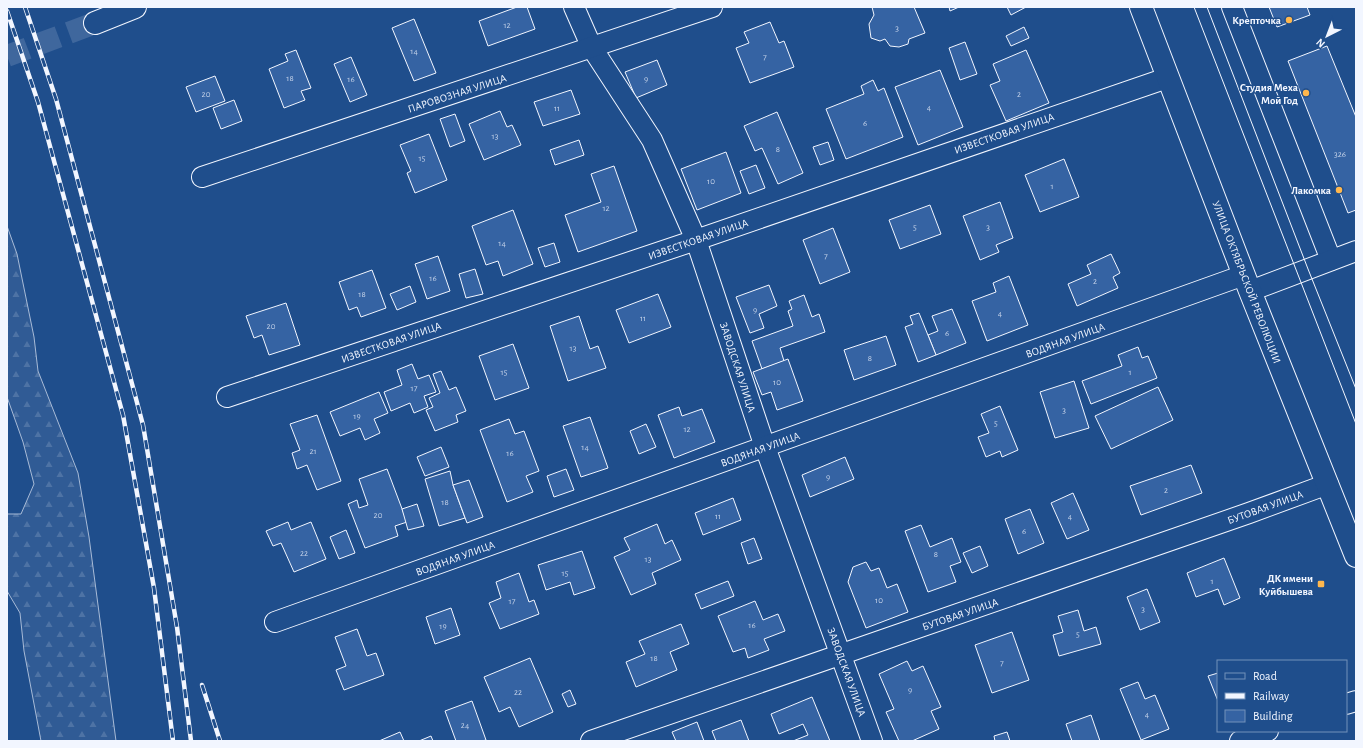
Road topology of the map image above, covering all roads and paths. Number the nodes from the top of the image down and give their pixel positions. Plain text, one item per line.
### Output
1 (136, 7) edge
2 (574, 7) edge
3 (712, 7) edge
4 (1141, 7) edge
5 (1232, 7) edge
6 (95, 23) tunnel mouth
7 (592, 48) junction
8 (1167, 78) junction
9 (202, 177) dead end
10 (696, 240) junction
11 (1356, 251) edge
12 (1331, 260) junction
13 (1247, 283) junction
14 (227, 397) dead end
15 (765, 447) junction
16 (1328, 484) junction
17 (1356, 556) edge
18 (275, 622) dead end
19 (841, 655) junction
20 (1265, 732) edge
21 (591, 741) edge
22 (872, 741) edge
23 (1240, 741) edge

1 - 6 main road
2 - 7 street, ЗАВОДСКАЯ УЛИЦА
3 - 7 street, ПАРОВОЗНАЯ УЛИЦА
4 - 8 main road, УЛИЦА ОКТЯБРЬСКОЙ РЕВОЛЮЦИИ
5 - 12 street
7 - 9 street, ПАРОВОЗНАЯ УЛИЦА
7 - 10 street, ЗАВОДСКАЯ УЛИЦА
8 - 10 street, ИЗВЕСТКОВАЯ УЛИЦА
8 - 13 main road, УЛИЦА ОКТЯБРЬСКОЙ РЕВОЛЮЦИИ
10 - 14 street, ИЗВЕСТКОВАЯ УЛИЦА
10 - 15 street, ЗАВОДСКАЯ УЛИЦА
11 - 12 street, ВОДЯНАЯ УЛИЦА
12 - 13 street, ВОДЯНАЯ УЛИЦА
13 - 15 street, ВОДЯНАЯ УЛИЦА
13 - 16 main road, УЛИЦА ОКТЯБРЬСКОЙ РЕВОЛЮЦИИ
15 - 18 street, ВОДЯНАЯ УЛИЦА
15 - 19 street, ЗАВОДСКАЯ УЛИЦА
16 - 17 main road, УЛИЦА ОКТЯБРЬСКОЙ РЕВОЛЮЦИИ
16 - 19 street, БУТОВАЯ УЛИЦА
19 - 21 street, БУТОВАЯ УЛИЦА
19 - 22 street, ЗАВОДСКАЯ УЛИЦА
20 - 23 street

